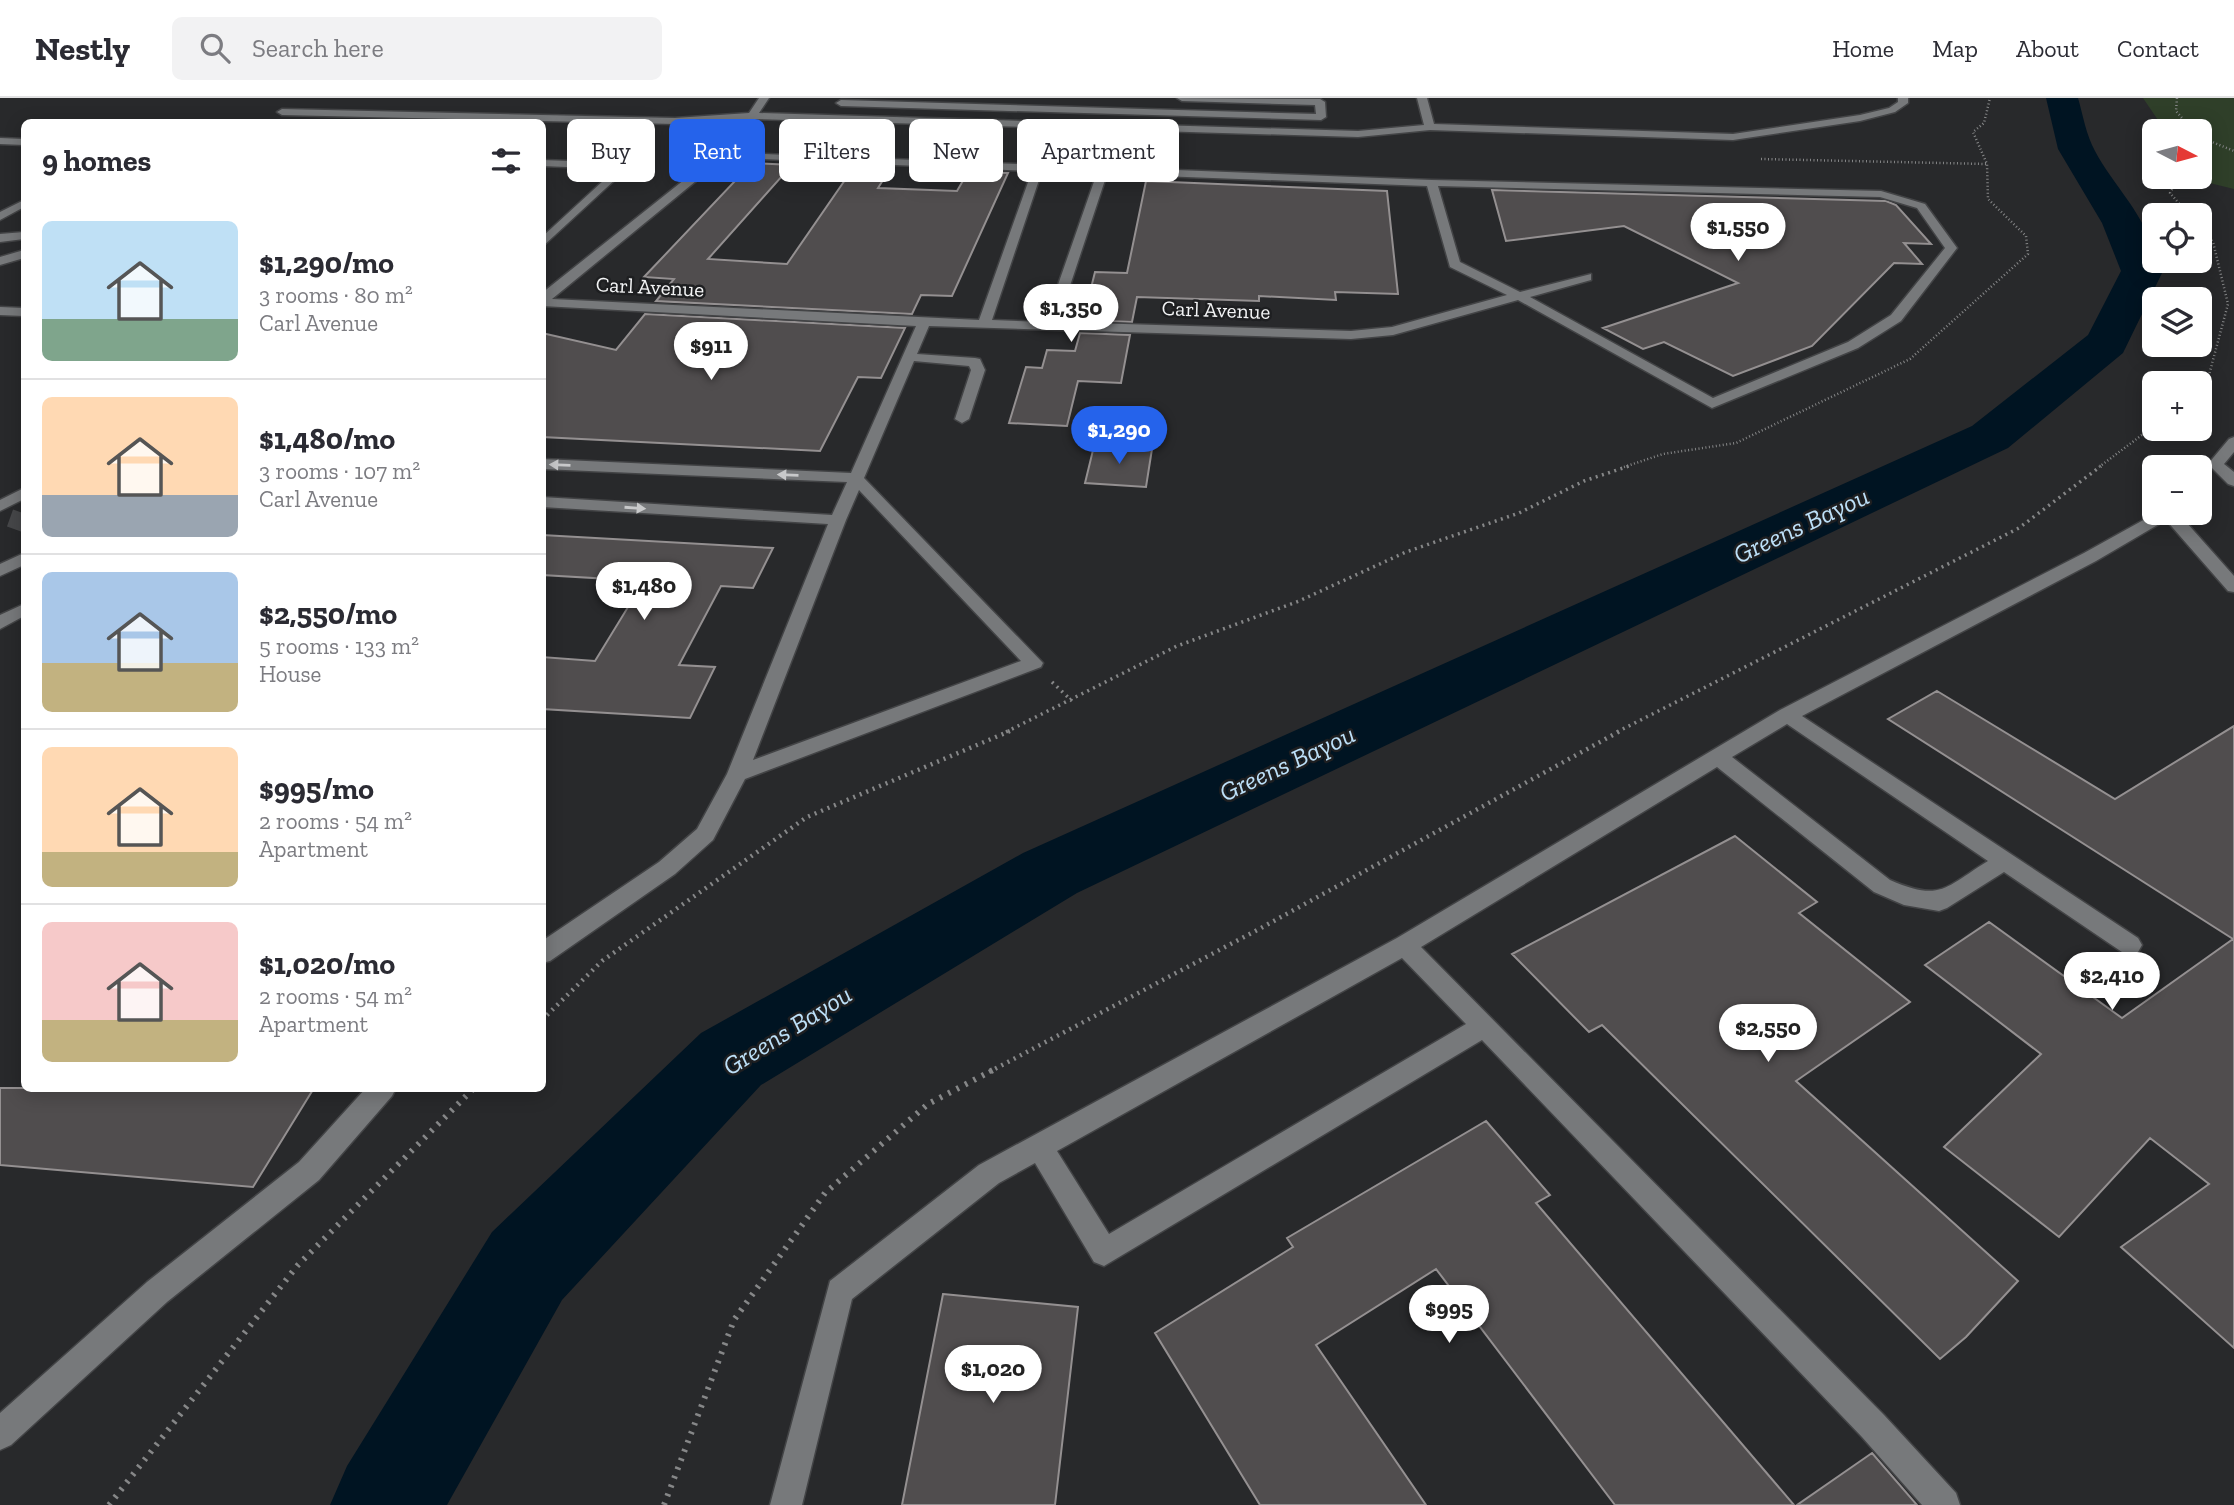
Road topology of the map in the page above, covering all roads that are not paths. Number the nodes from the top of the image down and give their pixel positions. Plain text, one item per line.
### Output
1 (331, 98) edge
2 (835, 98) edge
3 (1182, 98) edge
4 (1422, 98) edge
5 (1903, 98) edge
6 (1320, 100) edge
7 (767, 101) edge
8 (382, 103) dead end
9 (431, 104) dead end
10 (282, 111) dead end
11 (308, 112) junction
12 (365, 114) junction
13 (414, 116) junction
14 (752, 116) junction
15 (1430, 127) junction
16 (0, 141) edge
17 (21, 142) edge
18 (765, 157) edge
19 (546, 163) edge
20 (1017, 167) edge
21 (1179, 174) edge
22 (1033, 182) edge
23 (1099, 182) edge
24 (1432, 183) junction
25 (21, 204) edge
26 (0, 217) edge
27 (21, 236) edge
28 (0, 238) edge
29 (546, 240) edge
30 (21, 255) edge
31 (0, 261) edge
32 (1587, 277) dead end
33 (1521, 297) junction
34 (546, 298) edge
35 (546, 301) edge
36 (0, 311) edge
37 (21, 312) edge
38 (924, 322) junction
39 (984, 324) junction
40 (1050, 326) junction
41 (909, 357) junction
42 (962, 419) dead end
43 (2234, 442) edge
44 (546, 464) edge
45 (856, 478) junction
46 (2234, 481) edge
47 (21, 496) edge
48 (546, 502) edge
49 (3, 513) edge
50 (838, 520) junction
51 (2147, 525) edge
52 (2179, 525) edge
53 (21, 560) edge
54 (0, 571) edge
55 (2234, 587) edge
56 (21, 611) edge
57 (0, 623) edge
58 (1787, 715) junction
59 (1718, 757) junction
60 (737, 774) junction
61 (2004, 861) junction
62 (1405, 945) junction
63 (2130, 945) dead end
64 (546, 951) edge
65 (1484, 1026) junction
66 (379, 1092) edge
67 (1039, 1146) junction
68 (0, 1434) edge
69 (786, 1505) edge
70 (1944, 1505) edge

1 - 11 street
2 - 6 street
3 - 6 street
4 - 15 street
5 - 15 street
7 - 14 street
8 - 12 street
9 - 13 street
10 - 11 street
11 - 12 street
12 - 13 street
13 - 14 street
14 - 15 street
14 - 34 street
16 - 17 street
18 - 20 street
19 - 29 street
21 - 24 street
22 - 39 street
23 - 40 street
24 - 33 street
24 - 33 street
25 - 26 street
27 - 28 street
30 - 31 street
32 - 33 street, Carl Avenue
33 - 40 street, Carl Avenue
35 - 38 street, Carl Avenue
36 - 37 street
38 - 39 street, Carl Avenue
38 - 41 street
39 - 40 street, Carl Avenue
41 - 42 street
41 - 45 street
43 - 46 street
45 -> 44 street
45 - 50 street
45 - 60 street
47 - 49 street
48 -> 50 street
50 - 60 street
51 - 58 street
52 - 55 street
53 - 54 street
56 - 57 street
58 - 59 street
58 - 61 street
59 - 61 street
59 - 62 street
60 - 64 street
61 - 63 street
62 - 65 street
62 - 67 street
65 - 67 street
65 - 70 street
66 - 68 street
67 - 69 street

